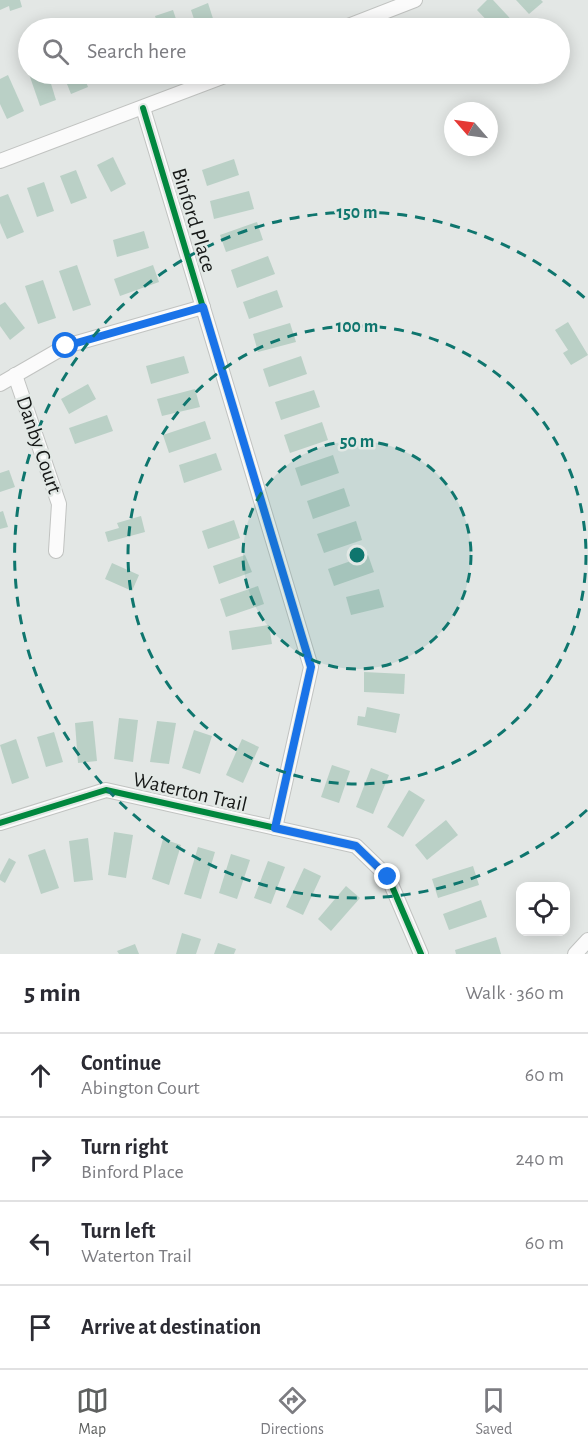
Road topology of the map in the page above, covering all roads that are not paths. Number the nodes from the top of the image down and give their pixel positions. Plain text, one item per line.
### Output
1 (415, 0) edge
2 (369, 18) edge
3 (204, 84) edge
4 (143, 108) junction
5 (0, 161) edge
6 (203, 307) junction
7 (15, 375) junction
8 (0, 384) edge
9 (56, 551) dead end
10 (0, 823) edge
11 (275, 828) junction
12 (588, 940) edge
13 (421, 954) edge
14 (575, 954) edge

1 - 2 street
3 - 4 street
4 - 5 street
4 - 6 street, Binford Place
6 - 7 street
6 - 11 street, Binford Place
7 - 8 street
7 - 9 street, Danby Court
10 - 11 street, Waterton Trail
11 - 13 street, Waterton Trail
12 - 14 street

